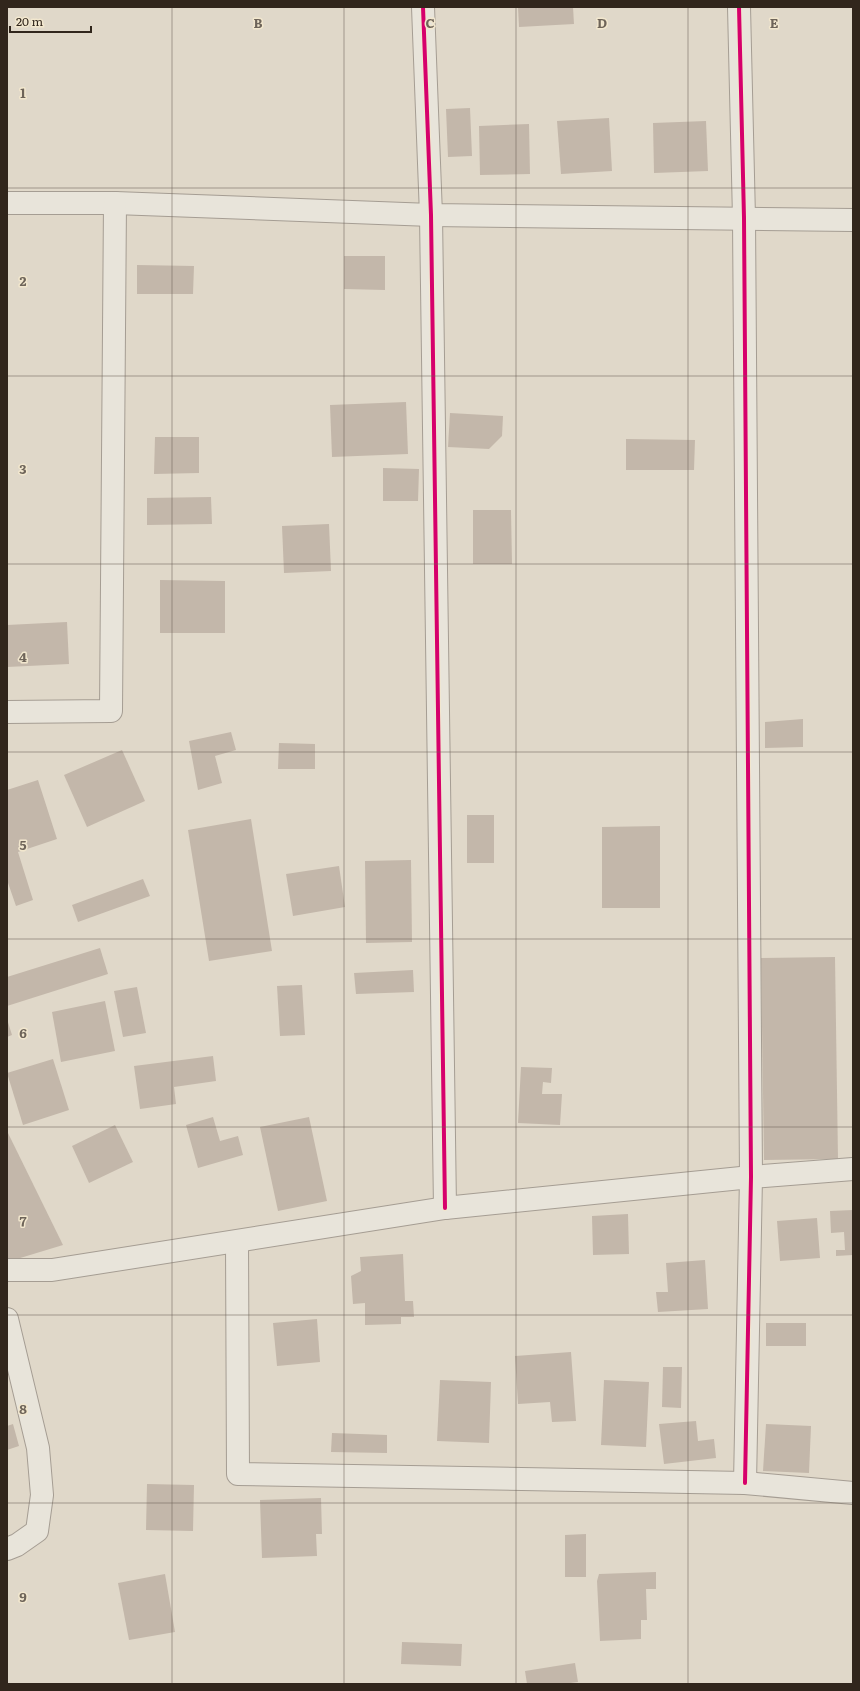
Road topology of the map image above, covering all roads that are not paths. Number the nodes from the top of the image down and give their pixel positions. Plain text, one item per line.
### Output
1 (423, 7) edge
2 (739, 7) edge
3 (7, 203) edge
4 (115, 203) junction
5 (431, 215) junction
6 (744, 218) junction
7 (853, 220) edge
8 (7, 712) edge
9 (853, 1169) edge
10 (751, 1177) junction
11 (445, 1208) junction
12 (237, 1242) junction
13 (7, 1270) edge
14 (7, 1320) edge
15 (745, 1483) junction
16 (853, 1493) edge
17 (7, 1549) edge

1 - 5 street
2 - 6 street
3 - 4 street
4 - 5 street
4 - 8 street
5 - 6 street
5 - 11 street
6 - 7 street
6 - 10 street
9 - 10 street
10 - 11 street
10 - 15 street
11 - 12 street
12 - 13 street
12 - 15 street
14 - 17 street
15 - 16 street

